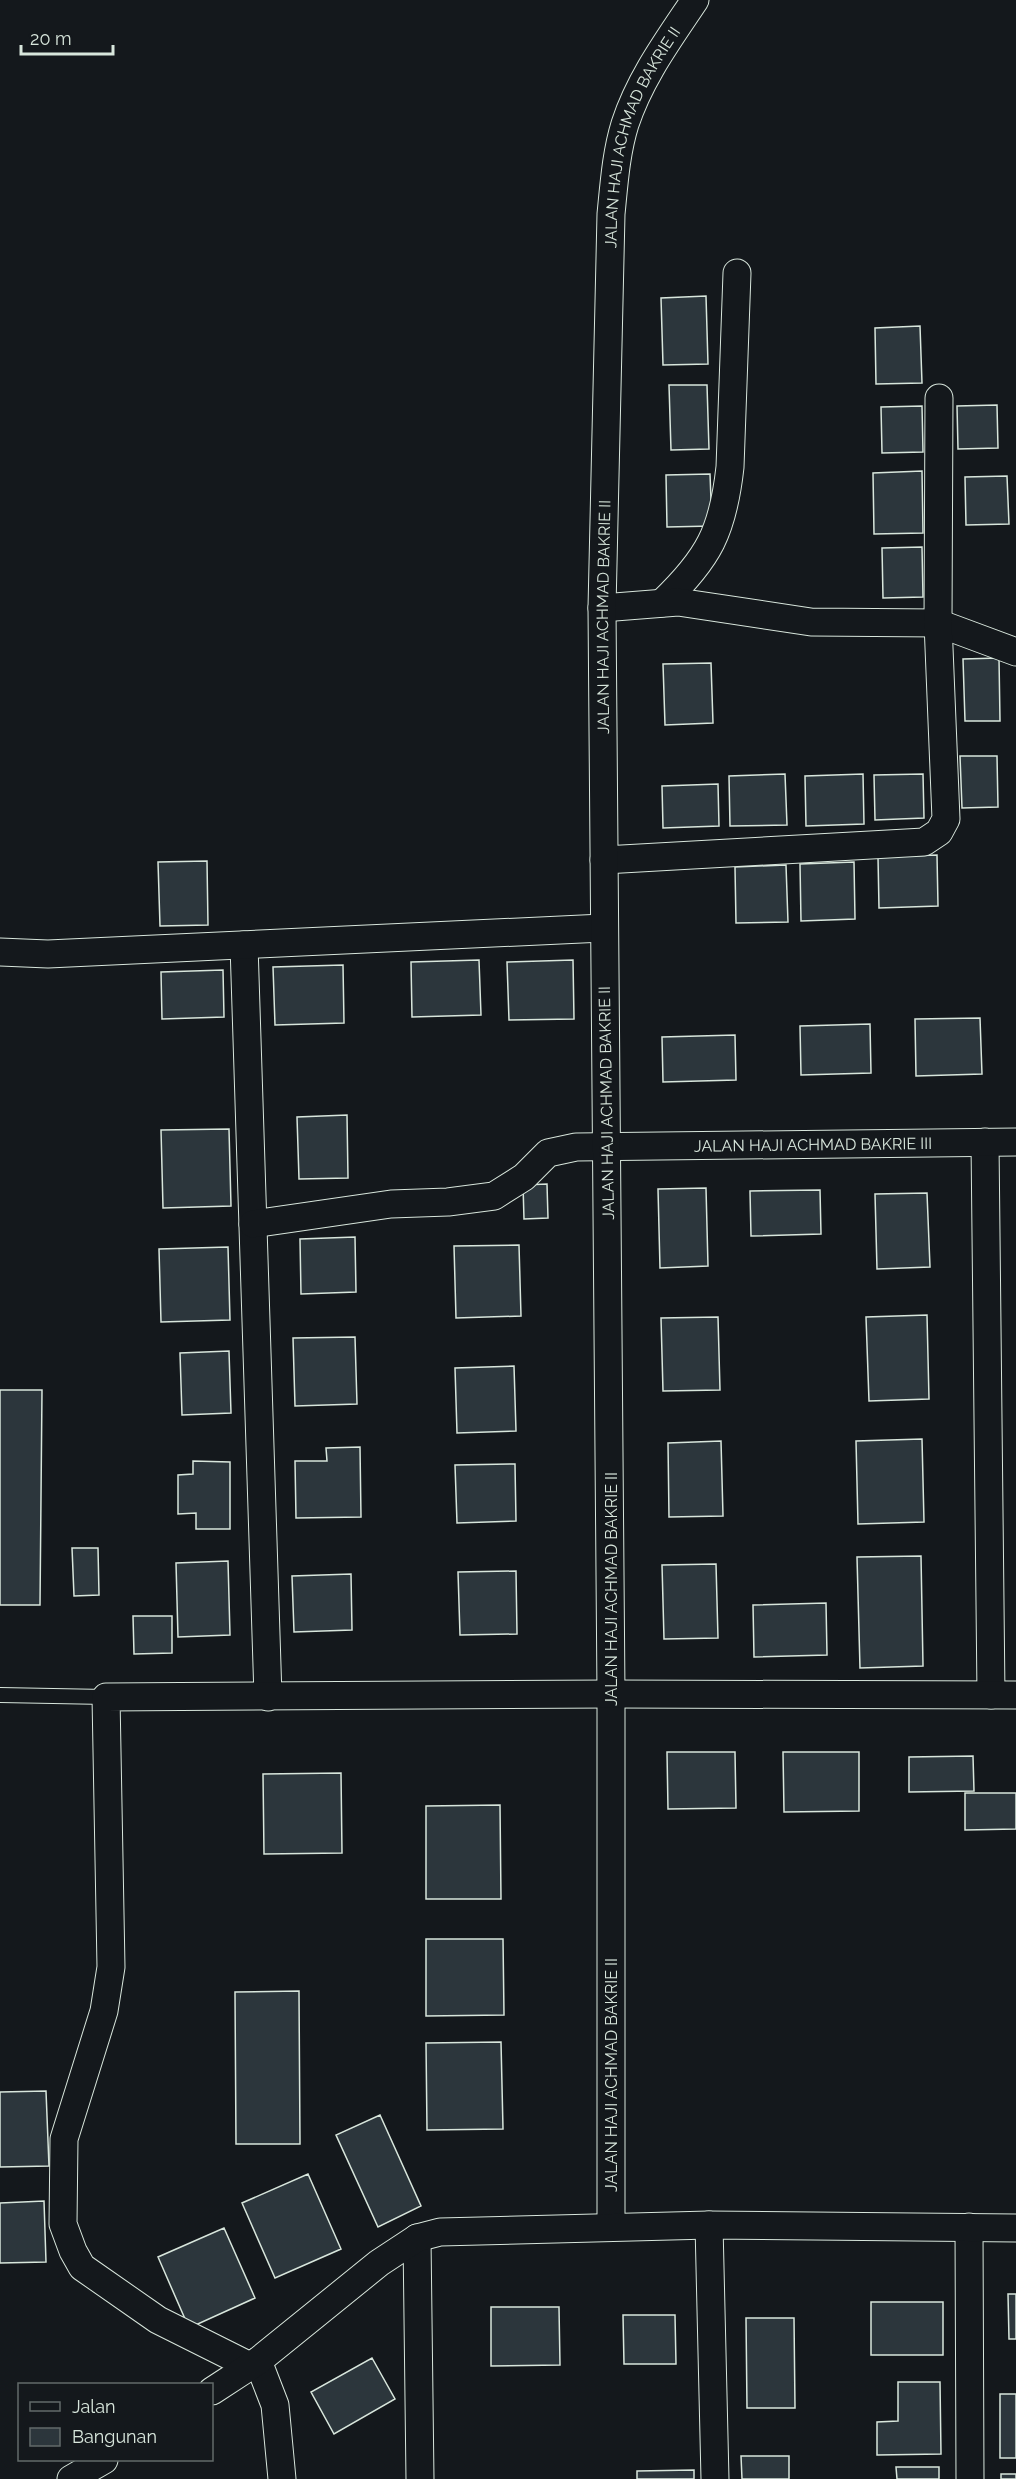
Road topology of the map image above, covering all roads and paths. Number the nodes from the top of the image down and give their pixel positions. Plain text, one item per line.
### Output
1 (695, 0) edge
2 (737, 273) dead end
3 (939, 398) dead end
4 (662, 603) junction
5 (602, 608) junction
6 (938, 623) junction
7 (1016, 652) edge
8 (604, 860) junction
9 (603, 928) junction
10 (244, 945) junction
11 (0, 952) edge
12 (985, 1142) junction
13 (1016, 1142) edge
14 (608, 1148) junction
15 (253, 1224) junction
16 (611, 1694) junction
17 (0, 1695) edge
18 (1003, 1695) edge
19 (268, 1697) junction
20 (106, 1698) junction
21 (708, 2225) junction
22 (611, 2227) junction
23 (969, 2227) junction
24 (1016, 2228) edge
25 (417, 2238) junction
26 (254, 2364) junction
27 (213, 2390) edge
28 (102, 2461) edge
29 (71, 2479) edge
30 (282, 2479) edge
31 (420, 2479) edge
32 (715, 2479) edge
33 (970, 2479) edge

1 - 5 street, JALAN HAJI ACHMAD BAKRIE II
2 - 4 street
3 - 6 street
4 - 5 street
4 - 6 street
5 - 8 street, JALAN HAJI ACHMAD BAKRIE II
6 - 7 street
6 - 8 street
8 - 9 street, JALAN HAJI ACHMAD BAKRIE II
9 - 10 street
9 - 14 street, JALAN HAJI ACHMAD BAKRIE II
10 - 11 street
10 - 15 street
12 - 13 street, JALAN HAJI ACHMAD BAKRIE III
12 - 14 street, JALAN HAJI ACHMAD BAKRIE III
12 - 18 street
14 - 15 street, JALAN HAJI ACHMAD BAKRIE III
14 - 16 street, JALAN HAJI ACHMAD BAKRIE II
15 - 19 street
16 - 18 street
16 - 19 street
16 - 22 street, JALAN HAJI ACHMAD BAKRIE II
17 - 20 lane
19 - 20 street
20 - 26 street
21 - 22 street
21 - 23 street
21 - 32 street
22 - 25 street
23 - 24 street
23 - 33 street
25 - 26 street
25 - 31 street
26 - 27 street
26 - 30 street
28 - 29 street

